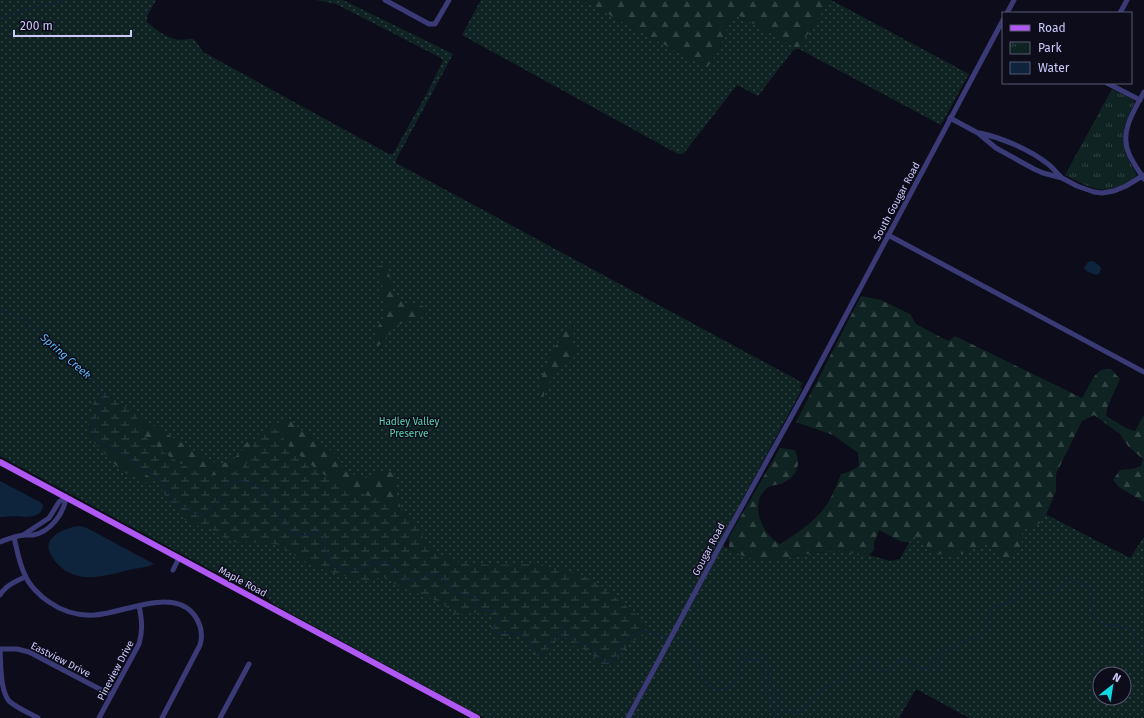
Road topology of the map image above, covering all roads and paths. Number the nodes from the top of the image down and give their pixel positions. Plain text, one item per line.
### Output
1 (385, 0) edge
2 (449, 0) edge
3 (1014, 0) edge
4 (1127, 0) edge
5 (1008, 12) edge
6 (1121, 12) edge
7 (1002, 27) edge
8 (1109, 84) edge
9 (1144, 92) edge
10 (1140, 100) junction
11 (950, 118) junction
12 (978, 132) junction
13 (1143, 176) edge
14 (1062, 178) junction
15 (888, 235) junction
16 (1144, 372) edge
17 (806, 390) joint
18 (0, 462) edge
19 (66, 497) junction
20 (14, 537) junction
21 (0, 542) edge
22 (179, 558) junction
23 (173, 570) dead end
24 (25, 577) junction
25 (0, 595) edge
26 (139, 606) junction
27 (0, 650) edge
28 (249, 664) dead end
29 (111, 695) junction
30 (38, 718) edge
31 (99, 718) edge
32 (162, 718) edge
33 (220, 718) edge
34 (477, 718) edge
35 (628, 718) edge

1 - 2 street
3 - 5 street
4 - 6 street
7 - 11 street, South Gougar Road
8 - 10 street
9 - 10 street
10 - 13 street
11 - 12 street
11 - 15 street, South Gougar Road
12 - 14 street
12 - 14 street
13 - 14 street
15 - 16 street
15 - 17 street, South Gougar Road
17 - 35 street, Gougar Road
18 - 19 main road, Maple Road
19 - 20 street
19 - 22 main road, Maple Road
20 - 21 street
20 - 24 street
22 - 23 street
22 - 34 main road, Maple Road
24 - 25 street
24 - 26 street
26 - 29 street, Pineview Drive
26 - 32 street
27 - 29 street, Eastview Drive
27 - 30 street
28 - 33 street
29 - 31 street, Pineview Drive

